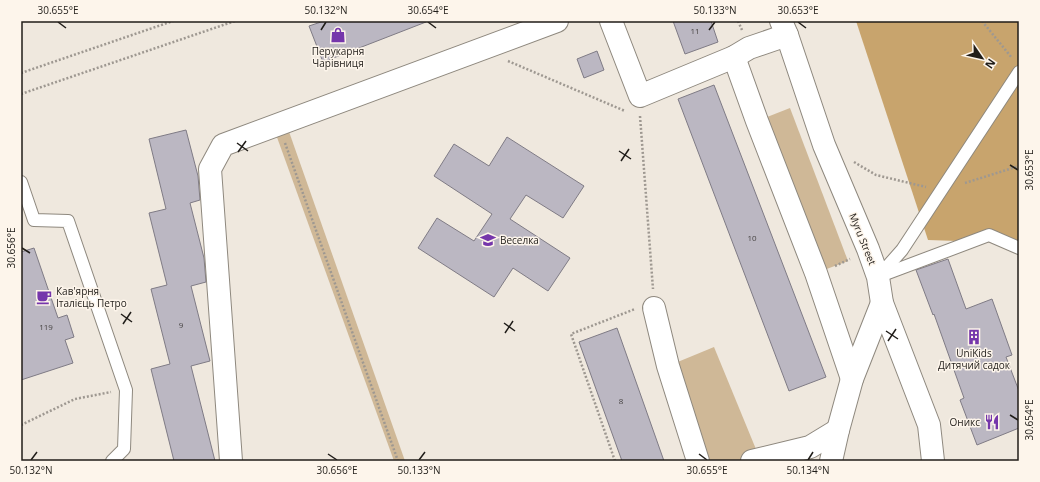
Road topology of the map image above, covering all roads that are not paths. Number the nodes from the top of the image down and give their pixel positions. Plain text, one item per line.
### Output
1 (557, 21) edge
2 (611, 21) edge
3 (784, 28) edge
4 (734, 57) junction
5 (1017, 67) edge
6 (21, 182) edge
7 (1019, 248) edge
8 (878, 277) junction
9 (882, 303) junction
10 (654, 308) road end
11 (852, 379) junction
12 (838, 430) junction
13 (112, 461) edge
14 (231, 461) edge
15 (698, 461) edge
16 (752, 461) edge
17 (831, 461) edge
18 (933, 461) edge

1 - 14 street
2 - 4 street
3 - 4 street
3 - 8 street, Myru Street
4 - 11 street
5 - 8 lane
6 - 13 lane
7 - 8 lane
8 - 9 street, Myru Street
9 - 11 street
9 - 18 street, Myru Street
10 - 15 street
11 - 12 street
12 - 16 street
12 - 17 street

